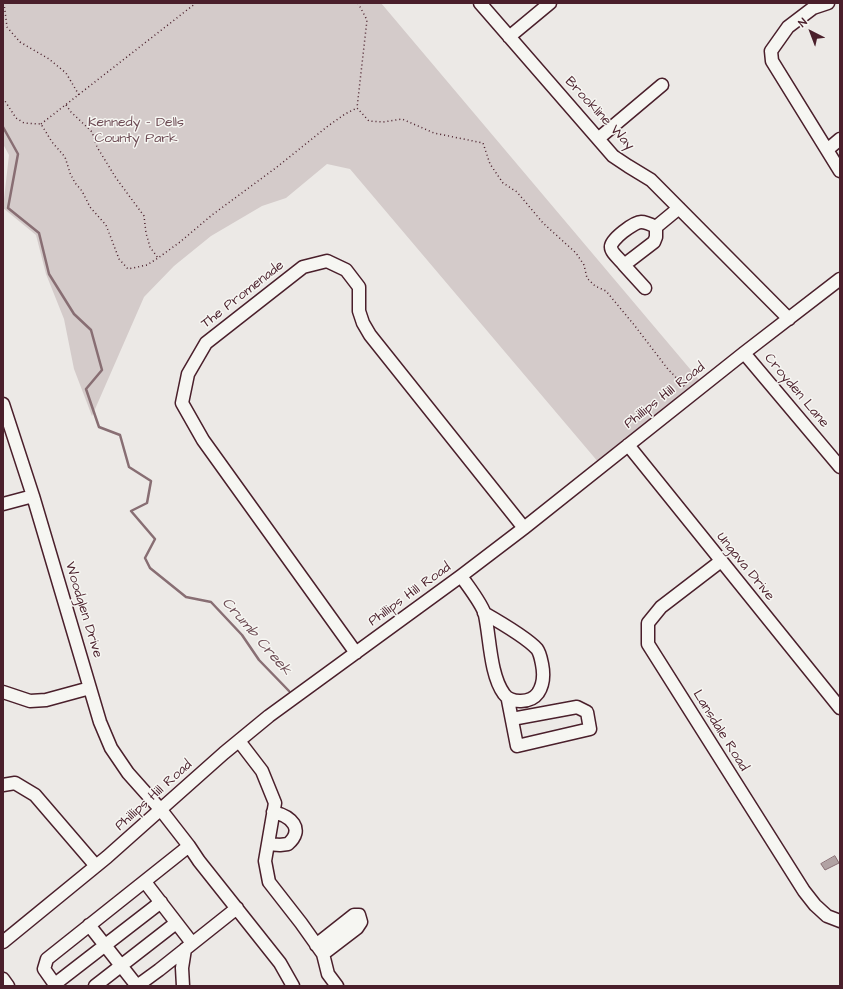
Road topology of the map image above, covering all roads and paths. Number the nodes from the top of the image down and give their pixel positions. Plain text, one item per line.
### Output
1 (4, 3) edge
2 (196, 3) edge
3 (358, 3) edge
4 (480, 3) edge
5 (550, 3) edge
6 (828, 3) edge
7 (509, 37) junction
8 (662, 85) dead end
9 (79, 95) junction
10 (3, 98) edge
11 (66, 105) junction
12 (357, 108) junction
13 (41, 124) junction
14 (599, 138) junction
15 (840, 139) edge
16 (827, 150) junction
17 (840, 171) edge
18 (679, 208) junction
19 (656, 227) junction
20 (158, 258) junction
21 (624, 264) junction
22 (840, 279) edge
23 (645, 288) dead end
24 (789, 320) junction
25 (744, 353) junction
26 (692, 394) junction
27 (3, 404) edge
28 (628, 445) junction
29 (840, 467) edge
30 (33, 496) junction
31 (3, 504) edge
32 (524, 528) junction
33 (721, 561) junction
34 (461, 576) junction
35 (484, 613) junction
36 (356, 653) junction
37 (90, 688) junction
38 (3, 692) edge
39 (508, 700) junction
40 (840, 708) edge
41 (512, 719) junction
42 (239, 741) junction
43 (3, 784) edge
44 (161, 810) junction
45 (273, 812) junction
46 (268, 844) junction
47 (189, 846) junction
48 (96, 866) junction
49 (145, 882) junction
50 (161, 902) junction
51 (236, 908) junction
52 (840, 921) edge
53 (176, 923) junction
54 (89, 925) junction
55 (3, 942) edge
56 (106, 946) junction
57 (189, 946) junction
58 (121, 966) junction
59 (3, 979) edge
60 (55, 985) edge
61 (8, 986) edge
62 (95, 986) edge
63 (137, 986) edge
64 (183, 986) edge
65 (293, 986) edge
66 (337, 986) edge

1 - 9 path
2 - 9 path
3 - 12 path
4 - 7 street, Brookline Way
5 - 7 street
6 - 16 street
7 - 14 street, Brookline Way
8 - 14 street
9 - 11 path
10 - 13 path
11 - 13 path
11 - 20 path
12 - 20 path
12 - 26 path
13 - 20 path
14 - 18 street, Brookline Way
15 - 16 street
16 - 17 street
18 - 19 street
18 - 24 street, Brookline Way
19 - 21 street
19 - 21 street
21 - 23 street
22 - 24 street, Phillips Hill Road
24 - 25 street, Phillips Hill Road
25 - 26 street, Phillips Hill Road
25 - 29 street, Croyden Lane
26 - 28 street, Phillips Hill Road
27 - 30 street, Woodglen Drive
28 - 32 street, Phillips Hill Road
28 - 33 street, Ungava Drive
30 - 31 street
30 - 37 street, Woodglen Drive
32 - 34 street, Phillips Hill Road
32 - 36 street, The Promenade
33 - 40 street, Ungava Drive
33 - 52 street, Lansdale Road
34 - 35 street
34 - 36 street, Phillips Hill Road
35 - 39 street
35 - 39 street
36 - 42 street, Phillips Hill Road
37 - 38 street
37 - 44 street, Woodglen Drive
39 - 41 street
41 - 41 street
42 - 44 street, Phillips Hill Road
42 - 45 street
43 - 48 street
44 - 47 street, Woodglen Drive
44 - 48 street, Phillips Hill Road
45 - 46 street
45 - 46 street
46 - 66 street
47 - 49 street
47 - 51 street, Woodglen Drive
48 - 55 street, Phillips Hill Road
49 - 50 street
49 - 54 street
50 - 53 street
50 - 56 street
51 - 57 street
51 - 65 street, Woodglen Drive
53 - 57 street
53 - 58 street
54 - 56 street
54 - 60 street
56 - 58 street
56 - 60 street
57 - 63 street
57 - 64 street
58 - 62 street
58 - 63 street
59 - 61 street

